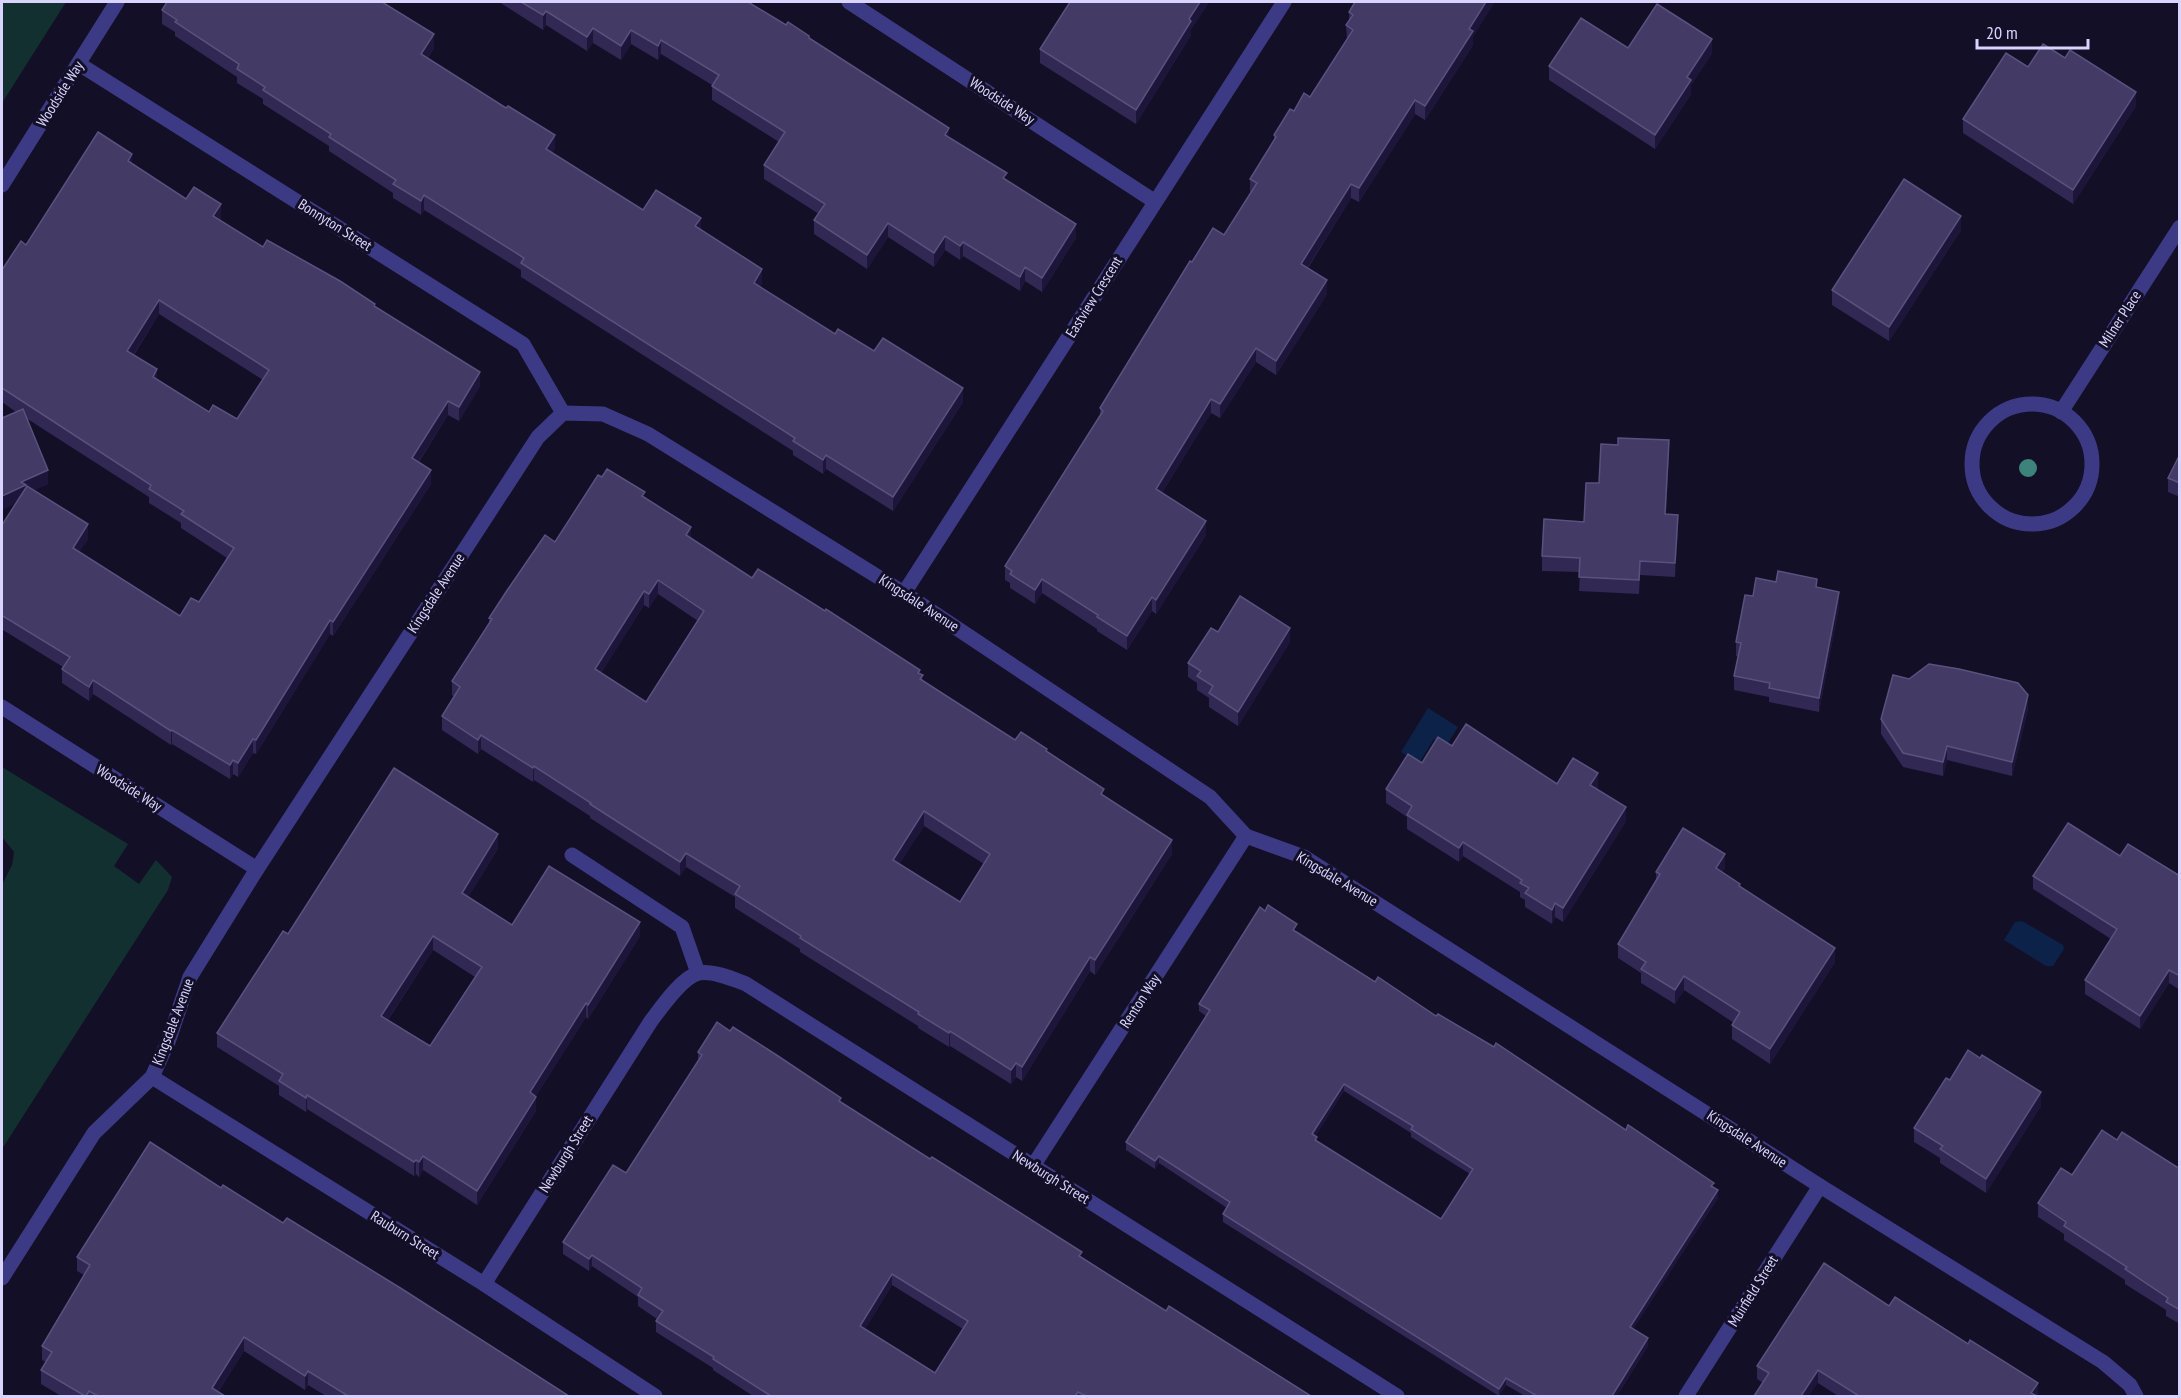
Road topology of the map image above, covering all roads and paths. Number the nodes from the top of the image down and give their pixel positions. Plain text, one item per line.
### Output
1 (117, 2) edge
2 (849, 2) edge
3 (1284, 2) edge
4 (79, 64) junction
5 (2, 185) edge
6 (1154, 201) junction
7 (2180, 227) edge
8 (2061, 412) junction
9 (563, 413) junction
10 (904, 592) junction
11 (2, 707) edge
12 (1246, 836) junction
13 (572, 855) dead end
14 (257, 869) junction
15 (698, 973) junction
16 (152, 1077) junction
17 (1033, 1166) junction
18 (1820, 1186) junction
19 (2, 1278) edge
20 (484, 1284) junction
21 (2133, 1391) edge
22 (656, 1396) edge
23 (1397, 1396) edge
24 (1686, 1396) edge

1 - 4 street, Woodside Way
2 - 6 street, Woodside Way
3 - 6 street, Eastview Crescent
4 - 5 street, Woodside Way
4 - 9 street, Bonnyton Street
6 - 10 street, Eastview Crescent
7 - 8 street, Milner Place
8 - 8 street
9 - 10 street, Kingsdale Avenue
9 - 14 street, Kingsdale Avenue
10 - 12 street, Kingsdale Avenue
11 - 14 street, Woodside Way
12 - 17 street, Renton Way
12 - 18 street, Kingsdale Avenue
13 - 15 street
14 - 16 street, Kingsdale Avenue
15 - 17 street, Newburgh Street
15 - 20 street, Newburgh Street
16 - 19 street, Kingsdale Avenue
16 - 20 street, Rauburn Street
17 - 23 street, Newburgh Street
18 - 21 street, Kingsdale Avenue
18 - 24 street, Muirfield Street
20 - 22 street, Rauburn Street

